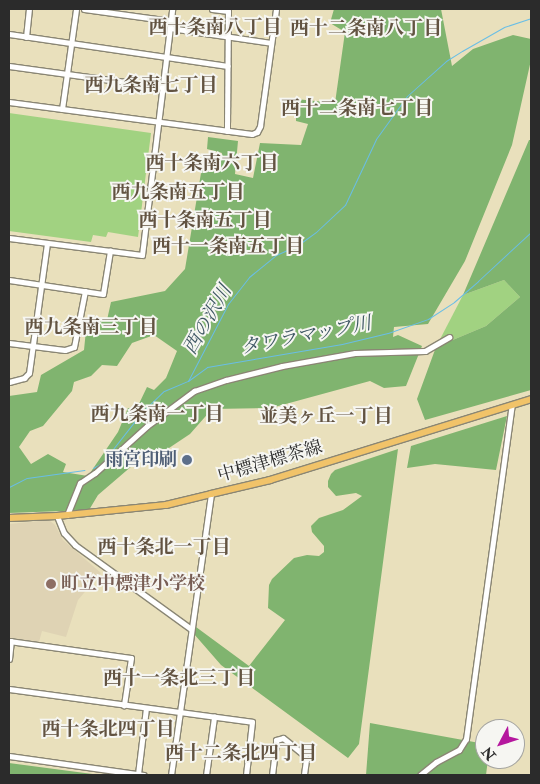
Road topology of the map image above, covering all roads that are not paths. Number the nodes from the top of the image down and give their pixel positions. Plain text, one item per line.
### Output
1 (29, 9) edge
2 (76, 9) edge
3 (84, 9) edge
4 (172, 9) edge
5 (212, 9) edge
6 (276, 9) edge
7 (171, 21) junction
8 (170, 28) junction
9 (9, 34) edge
10 (228, 36) junction
11 (26, 37) junction
12 (71, 43) junction
13 (272, 43) junction
14 (166, 57) junction
15 (9, 66) edge
16 (228, 66) junction
17 (67, 74) junction
18 (162, 87) junction
19 (9, 102) edge
20 (62, 109) junction
21 (158, 122) junction
22 (226, 131) junction
23 (9, 238) edge
24 (47, 243) junction
25 (110, 251) junction
26 (9, 280) edge
27 (41, 284) junction
28 (84, 291) junction
29 (449, 337) dead end
30 (9, 343) edge
31 (33, 346) junction
32 (9, 382) edge
33 (531, 399) edge
34 (512, 405) junction
35 (211, 494) junction
36 (68, 515) junction
37 (56, 516) junction
38 (9, 518) edge
39 (191, 629) junction
40 (10, 641) edge
41 (9, 659) edge
42 (9, 688) edge
43 (124, 705) junction
44 (146, 708) junction
45 (180, 713) junction
46 (214, 717) junction
47 (9, 756) edge
48 (138, 774) edge
49 (144, 775) edge
50 (171, 775) edge
51 (206, 775) edge
52 (246, 775) edge
53 (272, 775) edge
54 (304, 775) edge
55 (420, 775) edge

1 - 11 street
2 - 12 street
3 - 7 street
4 - 7 street
5 - 10 street
6 - 13 street
7 - 8 street
8 - 10 street
8 - 14 street
9 - 11 street
10 - 13 street
10 - 16 street
11 - 12 street
12 - 14 street
12 - 17 street
13 - 22 street
14 - 16 street
14 - 18 street
15 - 17 street
16 - 22 street
17 - 18 street
17 - 20 street
18 - 21 street
19 - 20 street
20 - 21 street
21 - 22 street
21 - 25 street
23 - 24 street
24 - 25 street
24 - 27 street
25 - 28 street
26 - 27 street
27 - 28 street
27 - 31 street
28 - 31 street
29 - 36 street
30 - 31 street
31 - 32 street
33 - 34 main road, 中標津標茶線
34 - 35 main road, 中標津標茶線
34 - 55 street
35 - 36 main road, 中標津標茶線
35 - 39 street
36 - 37 main road, 中標津標茶線
37 - 38 main road, 中標津標茶線
37 - 39 street
39 - 45 street
40 - 41 street
40 - 43 street
42 - 43 street
43 - 44 street
44 - 45 street
44 - 48 street
45 - 46 street
45 - 50 street
46 - 51 street
46 - 52 street
47 - 48 street
48 - 49 street
53 - 54 street

